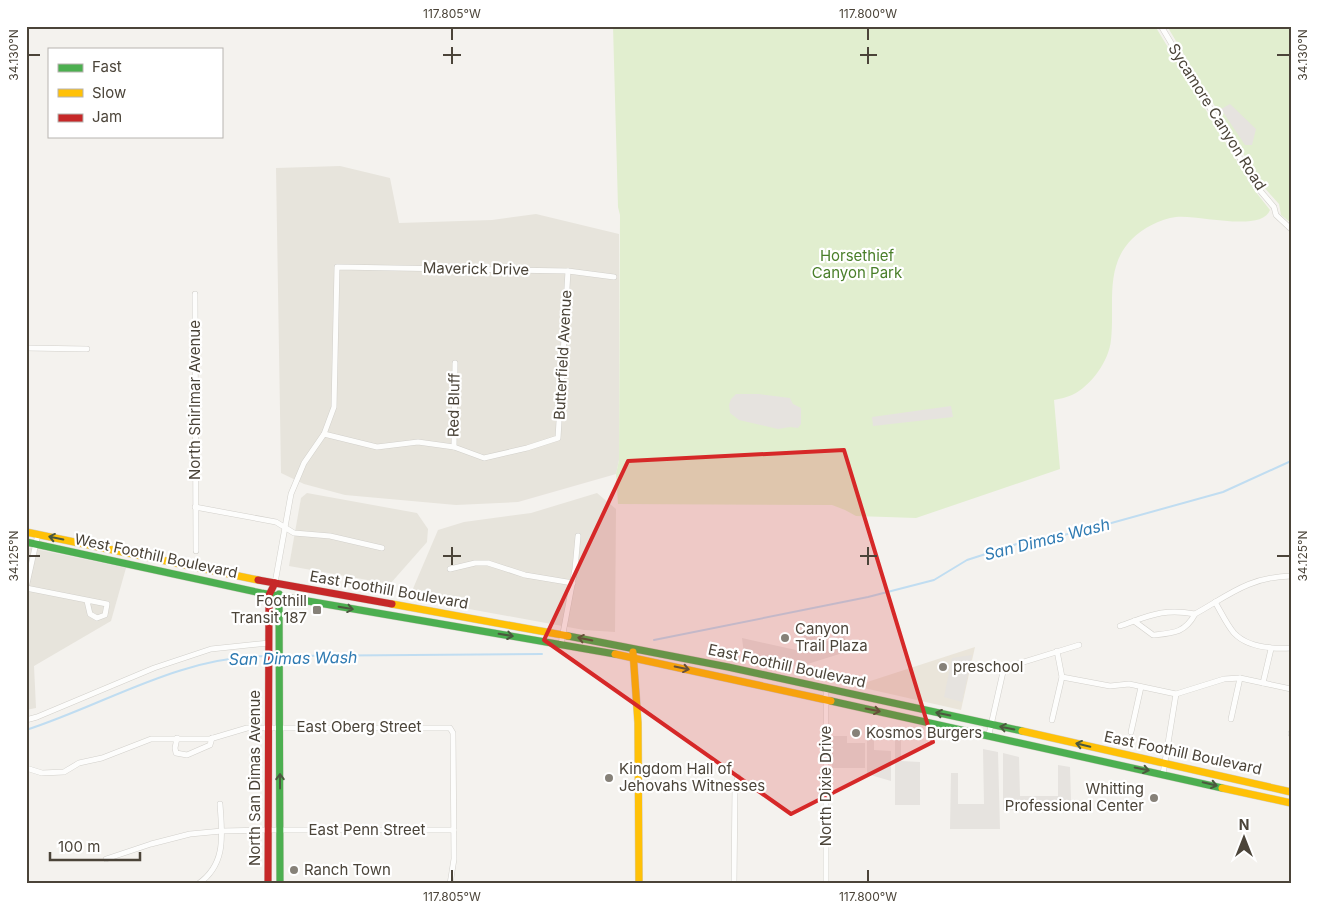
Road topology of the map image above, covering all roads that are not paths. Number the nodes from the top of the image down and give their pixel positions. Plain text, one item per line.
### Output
1 (1161, 26) edge
2 (1291, 229) edge
3 (337, 267) joint
4 (568, 271) junction
5 (614, 277) dead end
6 (195, 294) dead end
7 (26, 348) edge
8 (87, 349) dead end
9 (455, 364) dead end
10 (324, 434) junction
11 (454, 447) junction
12 (195, 507) junction
13 (285, 528) junction
14 (26, 532) edge
15 (38, 534) junction
16 (578, 536) dead end
17 (26, 542) edge
18 (36, 544) junction
19 (382, 548) dead end
20 (196, 551) dead end
21 (450, 569) dead end
22 (1291, 576) edge
23 (275, 583) junction
24 (573, 584) junction
25 (26, 588) edge
26 (269, 595) junction
27 (280, 596) junction
28 (87, 602) dead end
29 (1215, 602) junction
30 (1195, 614) junction
31 (1134, 621) junction
32 (1120, 626) dead end
33 (563, 635) junction
34 (561, 644) junction
35 (1079, 645) dead end
36 (269, 647) junction
37 (632, 648) junction
38 (1291, 648) edge
39 (1271, 649) junction
40 (1056, 652) junction
41 (634, 657) junction
42 (1062, 677) junction
43 (1240, 678) junction
44 (1263, 683) junction
45 (1142, 686) junction
46 (826, 689) junction
47 (1291, 689) edge
48 (1176, 694) junction
49 (826, 699) junction
50 (26, 720) edge
51 (1052, 720) dead end
52 (1231, 720) dead end
53 (991, 725) junction
54 (269, 727) junction
55 (280, 727) junction
56 (1131, 732) dead end
57 (989, 734) junction
58 (177, 738) junction
59 (212, 738) junction
60 (1165, 762) junction
61 (26, 768) edge
62 (1163, 774) junction
63 (738, 777) dead end
64 (1291, 792) edge
65 (1291, 803) edge
66 (220, 804) dead end
67 (268, 830) junction
68 (280, 830) junction
69 (454, 830) junction
70 (222, 832) junction
71 (106, 859) dead end
72 (206, 878) junction
73 (198, 884) edge
74 (211, 884) edge
75 (268, 884) edge
76 (280, 884) edge
77 (450, 884) edge
78 (639, 884) edge
79 (734, 884) edge
80 (826, 884) edge

1 - 2 street, Sycamore Canyon Road
3 - 4 street, Maverick Drive
3 - 10 street, North San Dimas Avenue
4 - 5 street, Maverick Drive
4 - 11 street, Butterfield Avenue
6 - 12 street, North Shirlmar Avenue
7 - 8 street
9 - 11 street, Red Bluff
10 - 11 street
10 - 13 street, North San Dimas Avenue
12 - 13 street
12 - 20 street, North Shirlmar Avenue
13 - 19 street
13 - 23 street, North San Dimas Avenue
14 - 15 main road, West Foothill Boulevard
15 - 18 street
23 -> 15 main road, West Foothill Boulevard
16 - 24 street
17 - 18 main road, West Foothill Boulevard
18 - 25 street
18 - 26 main road, West Foothill Boulevard
21 - 24 street
22 - 29 street
23 - 26 main road, North San Dimas Avenue
23 - 27 main road, North San Dimas Avenue
23 - 33 main road, East Foothill Boulevard
24 - 33 street
25 - 28 street
26 - 27 main road, West Foothill Boulevard
26 - 36 main road, North San Dimas Avenue
27 -> 34 main road, East Foothill Boulevard
27 - 55 main road, North San Dimas Avenue
29 - 30 street
29 - 39 street
30 - 31 street
30 - 31 street
31 - 32 street
33 - 34 street
37 -> 33 main road, East Foothill Boulevard
34 - 41 main road, East Foothill Boulevard
35 - 40 street
36 - 50 street
36 - 54 main road, North San Dimas Avenue
37 - 41 main road
37 - 46 main road, East Foothill Boulevard
38 - 39 street
39 - 44 street
40 - 42 street
40 - 53 street
41 -> 49 main road, East Foothill Boulevard
41 - 78 main road
42 - 45 street
42 - 51 street
43 - 44 street
43 - 48 street
43 - 52 street
44 - 47 street
45 - 48 street
45 - 56 street
46 - 49 street, North Dixie Drive
53 -> 46 main road, East Foothill Boulevard
48 - 60 street
49 -> 57 main road, East Foothill Boulevard
49 - 80 street, North Dixie Drive
53 - 57 street
60 -> 53 main road, East Foothill Boulevard
54 - 55 street, East Oberg Street
54 - 59 street, East Oberg Street
54 - 67 main road, North San Dimas Avenue
68 -> 55 main road, North San Dimas Avenue
55 - 69 street, East Oberg Street
57 -> 62 main road, East Foothill Boulevard
58 - 59 street
58 - 59 street
58 - 61 street
60 - 62 street
60 - 64 main road, East Foothill Boulevard
62 -> 65 main road, East Foothill Boulevard
63 - 79 street
66 - 70 street
67 - 68 street, East Penn Street
67 - 70 street, East Penn Street
67 - 75 main road, North San Dimas Avenue
68 - 69 street, East Penn Street
68 - 76 main road, North San Dimas Avenue
69 - 77 street
70 - 71 street, East Penn Street
70 - 72 street
72 - 73 street
72 - 74 street

